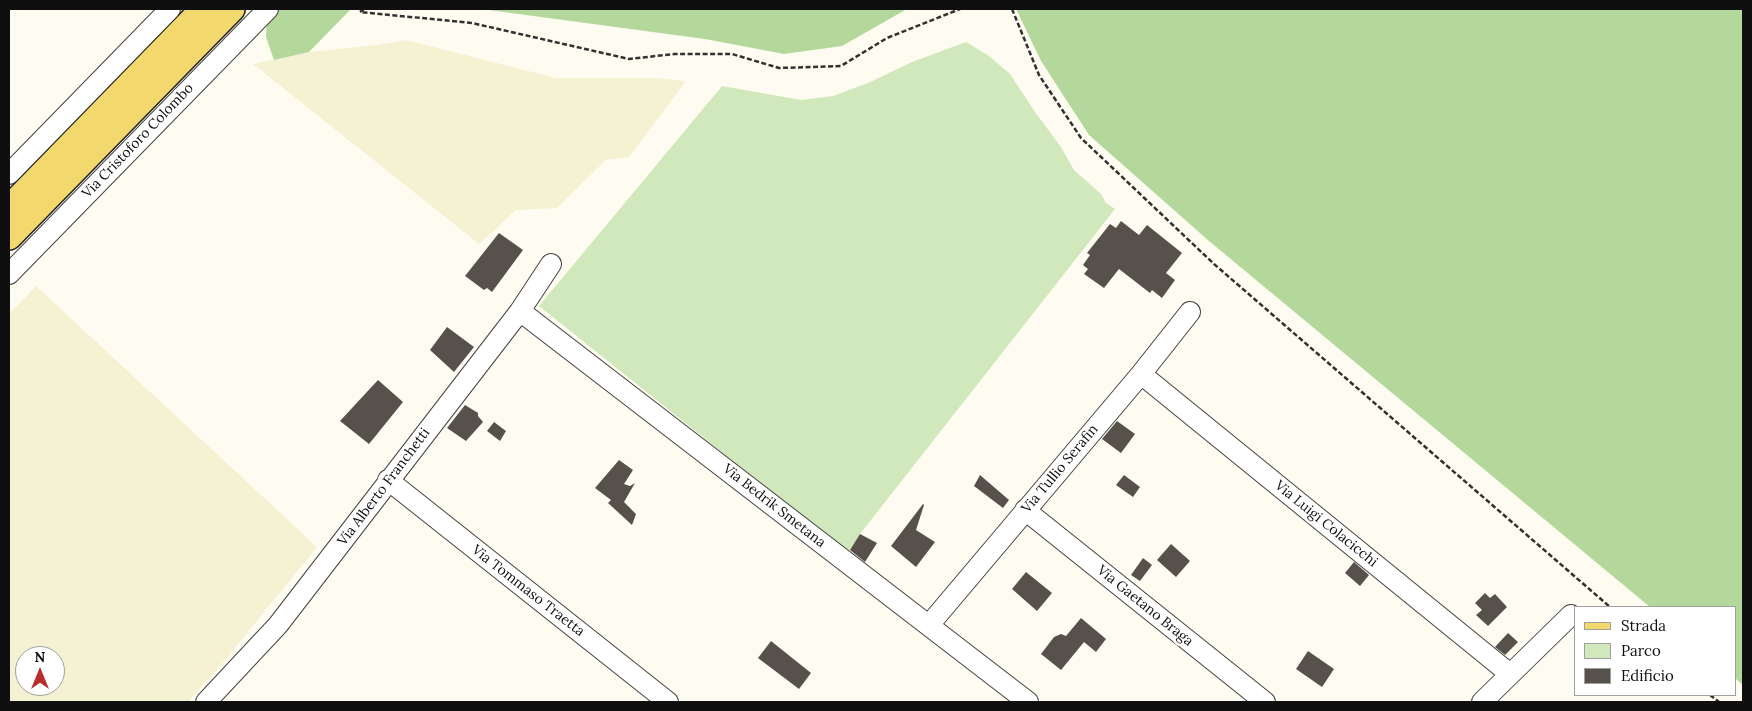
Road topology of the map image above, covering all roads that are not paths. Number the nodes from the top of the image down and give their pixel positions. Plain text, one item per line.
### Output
1 (170, 9) edge
2 (203, 9) edge
3 (232, 9) edge
4 (268, 9) edge
5 (9, 174) edge
6 (9, 208) edge
7 (9, 237) edge
8 (551, 264) dead end
9 (9, 274) edge
10 (520, 311) junction
11 (1190, 312) dead end
12 (1141, 374) junction
13 (388, 480) junction
14 (1025, 510) junction
15 (1571, 615) dead end
16 (929, 625) junction
17 (1510, 674) junction
18 (206, 702) edge
19 (668, 702) edge
20 (1028, 702) edge
21 (1265, 702) edge
22 (1482, 702) edge

1 - 5 street
2 - 6 main road
3 - 7 main road, Via Cristoforo Colombo
4 - 9 street, Via Cristoforo Colombo
8 - 10 street, Via Alberto Franchetti
10 - 13 street, Via Alberto Franchetti
10 - 16 street, Via Bedrik Smetana
11 - 12 street, Via Tullio Serafin
12 - 14 street, Via Tullio Serafin
12 - 17 street, Via Luigi Colacicchi
13 - 18 street, Via Alberto Franchetti
13 - 19 street, Via Tommaso Traetta
14 - 16 street, Via Tullio Serafin
14 - 21 street, Via Gaetano Braga
15 - 17 street
16 - 20 street, Via Bedrik Smetana
17 - 22 street

